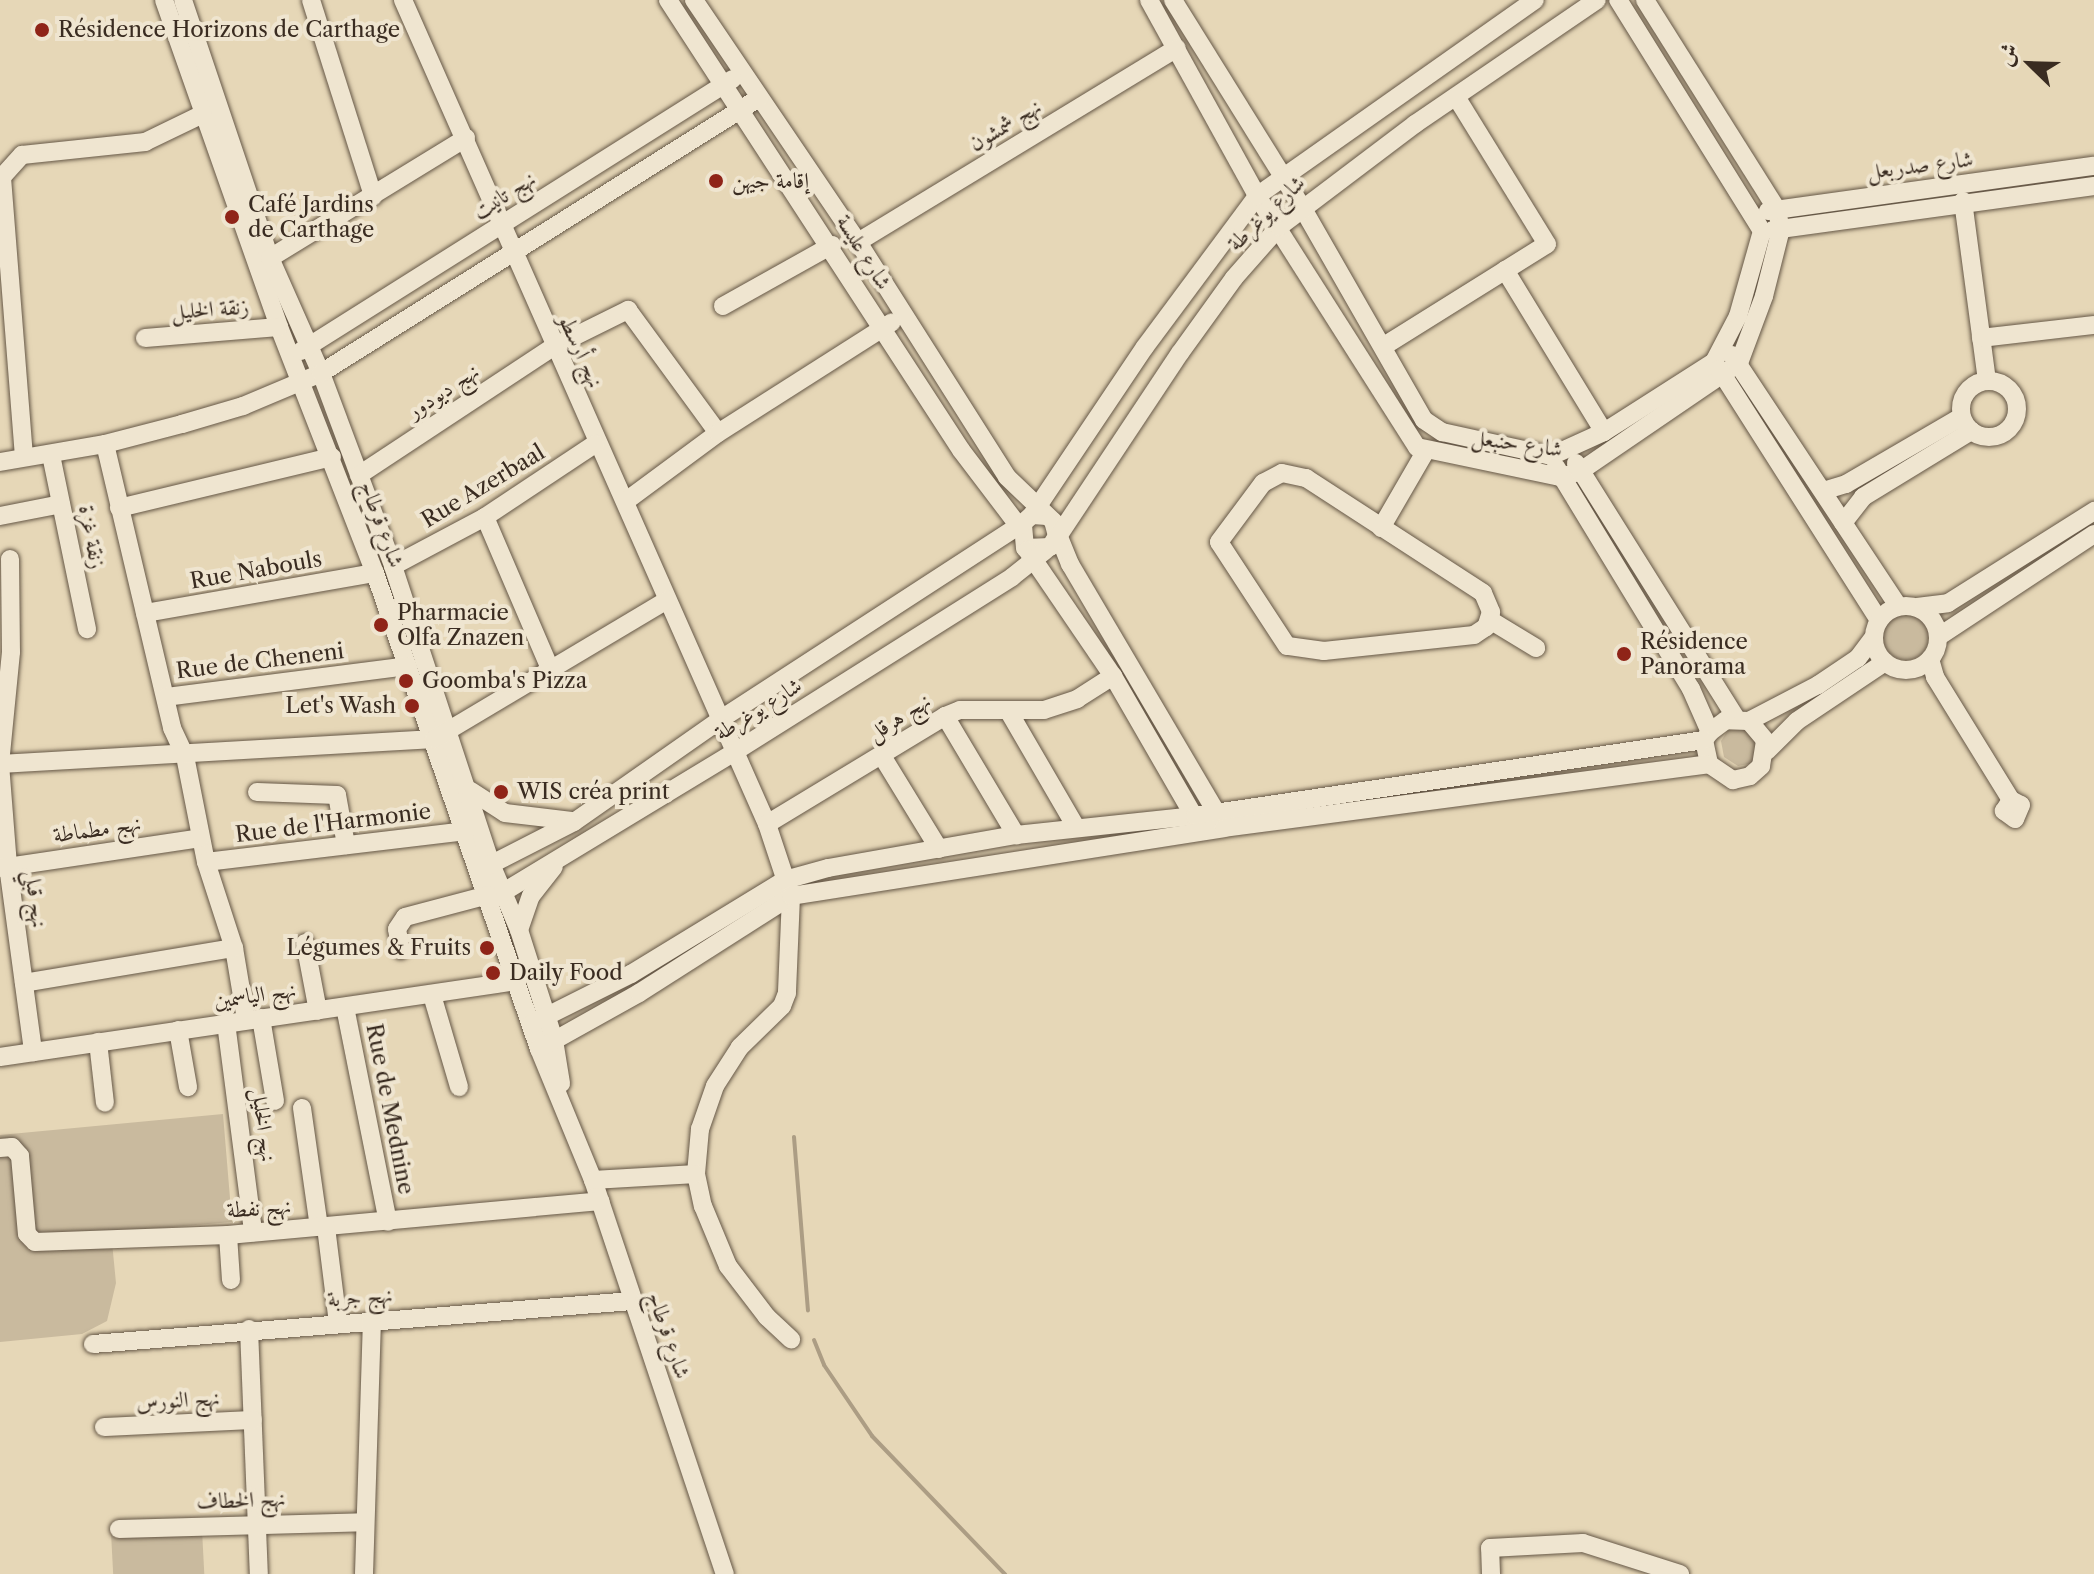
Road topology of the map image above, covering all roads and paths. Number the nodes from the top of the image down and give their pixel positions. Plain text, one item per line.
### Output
1 (164, 0) edge
2 (183, 0) edge
3 (311, 0) edge
4 (403, 0) edge
5 (668, 0) edge
6 (694, 0) edge
7 (1149, 0) edge
8 (1173, 0) edge
9 (1535, 0) edge
10 (1597, 0) edge
11 (1618, 0) edge
12 (1645, 0) edge
13 (1177, 48) junction
14 (742, 73) junction
15 (723, 86) junction
16 (759, 98) junction
17 (1457, 98) junction
18 (741, 109) junction
19 (203, 114) junction
20 (466, 138) junction
21 (2094, 166) edge
22 (1280, 176) junction
23 (2094, 186) edge
24 (373, 196) junction
25 (1257, 196) junction
26 (1963, 201) junction
27 (1302, 207) junction
28 (1776, 208) junction
29 (1758, 223) junction
30 (499, 227) junction
31 (1279, 227) junction
32 (1781, 229) junction
33 (858, 242) junction
34 (832, 245) junction
35 (512, 255) junction
36 (270, 258) junction
37 (1505, 270) junction
38 (723, 306) dead end
39 (903, 315) junction
40 (2094, 325) edge
41 (279, 327) junction
42 (883, 327) junction
43 (145, 338) dead end
44 (1981, 338) junction
45 (1384, 346) junction
46 (310, 347) junction
47 (553, 347) junction
48 (291, 356) junction
49 (1721, 361) junction
50 (1739, 363) junction
51 (321, 373) junction
52 (1987, 380) junction
53 (301, 382) junction
54 (1966, 424) junction
55 (1604, 432) junction
56 (718, 433) junction
57 (105, 444) junction
58 (595, 444) junction
59 (1571, 450) junction
60 (1425, 452) junction
61 (51, 455) junction
62 (1551, 456) junction
63 (24, 457) junction
64 (332, 457) junction
65 (0, 462) edge
66 (1579, 472) junction
67 (359, 475) junction
68 (1007, 477) junction
69 (1060, 477) junction
70 (1560, 477) junction
71 (1823, 491) junction
72 (626, 501) junction
73 (997, 501) junction
74 (61, 504) junction
75 (119, 508) junction
76 (2094, 511) edge
77 (0, 516) edge
78 (485, 517) junction
79 (1843, 523) junction
80 (1381, 528) junction
81 (1040, 531) junction
82 (2094, 534) edge
83 (994, 546) junction
84 (10, 559) dead end
85 (393, 566) junction
86 (375, 573) junction
87 (1012, 577) junction
88 (1057, 589) junction
89 (667, 600) junction
90 (1898, 606) junction
91 (1917, 607) junction
92 (145, 613) junction
93 (1490, 620) junction
94 (87, 629) dead end
95 (1876, 629) junction
96 (1938, 637) junction
97 (1536, 648) dead end
98 (1930, 659) junction
99 (1885, 662) junction
100 (408, 666) junction
101 (1909, 670) junction
102 (551, 671) junction
103 (1113, 676) junction
104 (4, 693) edge
105 (166, 697) junction
106 (1009, 712) junction
107 (945, 716) junction
108 (1742, 719) junction
109 (718, 721) junction
110 (441, 735) junction
111 (1707, 736) junction
112 (1767, 751) junction
113 (733, 753) junction
114 (185, 756) junction
115 (882, 756) junction
116 (0, 764) edge
117 (1709, 764) junction
118 (471, 791) junction
119 (257, 792) dead end
120 (1222, 820) junction
121 (574, 822) junction
122 (767, 824) junction
123 (1199, 824) junction
124 (1076, 827) junction
125 (466, 831) junction
126 (1016, 835) junction
127 (200, 838) junction
128 (346, 845) junction
129 (939, 849) junction
130 (571, 850) junction
131 (206, 862) junction
132 (4, 867) edge
133 (485, 867) junction
134 (788, 888) junction
135 (493, 896) junction
136 (519, 930) junction
137 (305, 943) dead end
138 (234, 948) junction
139 (401, 950) dead end
140 (517, 981) junction
141 (24, 983) junction
142 (432, 995) junction
143 (345, 1007) junction
144 (318, 1011) junction
145 (254, 1019) junction
146 (539, 1020) junction
147 (226, 1023) junction
148 (178, 1030) junction
149 (98, 1042) junction
150 (546, 1045) junction
151 (33, 1052) junction
152 (0, 1057) edge
153 (188, 1087) dead end
154 (459, 1087) dead end
155 (275, 1101) dead end
156 (105, 1103) dead end
157 (302, 1108) dead end
158 (0, 1148) edge
159 (696, 1174) junction
160 (593, 1180) junction
161 (600, 1201) junction
162 (388, 1222) junction
163 (322, 1227) junction
164 (253, 1232) junction
165 (228, 1235) junction
166 (231, 1280) dead end
167 (632, 1301) junction
168 (372, 1320) junction
169 (338, 1323) junction
170 (249, 1329) junction
171 (791, 1339) dead end
172 (93, 1344) dead end
173 (253, 1420) junction
174 (104, 1427) dead end
175 (257, 1522) junction
176 (364, 1522) junction
177 (119, 1529) dead end
178 (259, 1574) edge
179 (364, 1574) edge
180 (725, 1574) edge
181 (1491, 1574) edge
182 (1680, 1574) edge

1 - 19 street, شارع قرطاج
2 - 36 street, شارع قرطاج
3 - 24 street
4 - 20 street, نهج أرسطو
5 - 15 street, شارع عليسة
6 - 14 street, شارع عليسة
7 - 13 street
8 - 22 street, شارع حنبعل
9 - 22 street, شارع يوغرطة
10 - 17 street, شارع يوغرطة
11 - 29 street
12 - 28 street, شارع حنبعل
13 - 25 street
13 - 33 street, نهج شمشون
14 - 15 street, نهج تانيت
14 - 16 street, شارع عليسة
15 - 18 street, شارع عليسة
15 - 30 street, نهج تانيت
16 - 18 street
16 - 33 street, شارع عليسة
17 - 27 street, شارع يوغرطة
17 - 37 street
18 - 34 street, شارع عليسة
18 - 35 street
19 - 41 street, شارع قرطاج
19 - 63 street
20 - 24 street
20 - 30 street, نهج أرسطو
21 - 28 street, شارع صدربعل
22 - 25 street, شارع يوغرطة
22 - 27 street, شارع حنبعل
23 - 26 street, شارع صدربعل
24 - 36 street
25 - 31 street
25 - 69 street, شارع يوغرطة
26 - 32 street, شارع صدربعل
26 - 44 street
27 - 31 street, شارع يوغرطة
27 - 45 street, شارع حنبعل
28 - 29 street, شارع صدربعل
28 - 32 street, شارع حنبعل
29 - 32 street, شارع صدربعل
29 - 49 street
30 - 35 street, نهج أرسطو
30 - 46 street, نهج تانيت
31 - 60 street
31 - 81 street, شارع يوغرطة
32 - 50 street, شارع حنبعل
33 - 39 street, شارع عليسة
34 - 38 street
34 - 42 street, شارع عليسة
35 - 47 street, نهج أرسطو
35 - 51 street
36 - 46 street, شارع قرطاج
37 - 45 street
37 - 55 street
39 - 42 street
39 - 68 street, شارع عليسة
40 - 44 street
41 - 43 street, زنقة الخليل
41 - 48 street, شارع قرطاج
42 - 56 street
42 - 73 street, شارع عليسة
44 - 52 street
45 - 62 street, شارع حنبعل
46 - 48 street, نهج تانيت
46 - 51 street, شارع قرطاج
47 - 56 street, نهج ديودور
47 - 58 street, نهج أرسطو
47 - 67 street, نهج ديودور
48 - 53 street, شارع قرطاج
49 - 50 street, شارع حنبعل
49 - 55 street, شارع حنبعل
49 - 66 street, شارع حنبعل
49 - 95 street
50 - 71 street
51 - 53 street
51 - 67 street, شارع قرطاج
52 - 54 street
52 - 54 street
53 - 57 street
53 - 64 street, شارع قرطاج
54 - 71 street
54 - 79 street
55 - 59 street, شارع حنبعل
56 - 72 street
57 - 61 street
57 - 75 street
58 - 72 street, نهج أرسطو
58 - 78 street, Rue Azerbaal
59 - 62 street, شارع حنبعل
59 - 66 street
60 - 70 street, شارع حنبعل
60 - 80 street
61 - 63 street
61 - 74 street, زنقة غزة
62 - 70 street
63 - 65 street
64 - 75 street
64 - 86 street, شارع قرطاج
66 - 70 street, شارع حنبعل
66 - 108 street
67 - 85 street, شارع قرطاج
68 - 69 street
68 - 81 street, شارع عليسة
69 - 81 street, شارع يوغرطة
70 - 111 street
71 - 79 street
72 - 89 street, نهج أرسطو
73 - 81 street, شارع عليسة
73 - 83 street
74 - 77 street
74 - 94 street, زنقة غزة
75 - 92 street
76 - 91 street
78 - 85 street, Rue Azerbaal
78 - 102 street
79 - 90 street
80 - 93 street
80 - 93 street
81 - 83 street, شارع يوغرطة
81 - 87 street, شارع يوغرطة
81 - 88 street, شارع عليسة
81 - 120 street, شارع عليسة
82 - 96 street
83 - 109 street, شارع يوغرطة
84 - 104 street, نهج قبلي
85 - 110 street, شارع قرطاج
86 - 92 street, Rue Nabouls
86 - 100 street, شارع قرطاج
87 - 88 street
87 - 113 street, شارع يوغرطة
88 - 103 street, شارع عليسة
89 - 102 street
89 - 109 street, نهج أرسطو
90 - 91 street
90 - 95 street
91 - 96 street
92 - 105 street
93 - 97 street
95 - 99 street
95 - 108 street
96 - 98 street
98 - 101 street
98 - 101 street
99 - 101 street
99 - 112 street
100 - 105 street, Rue de Cheneni
100 - 110 street, شارع قرطاج
102 - 110 street
103 - 106 street, نهج هرقل
103 - 123 street, شارع عليسة
104 - 116 street, نهج قبلي
105 - 114 street
106 - 107 street, نهج هرقل
106 - 124 street
107 - 115 street, نهج هرقل
107 - 126 street
108 - 111 street
108 - 112 street
109 - 113 street, نهج أرسطو
109 - 121 street, شارع يوغرطة
110 - 114 street
110 - 118 street, شارع قرطاج
110 - 125 street, شارع قرطاج
111 - 117 street
111 - 120 street
112 - 117 street
113 - 122 street, نهج أرسطو
113 - 130 street, شارع يوغرطة
114 - 116 street
114 - 127 street
115 - 122 street, نهج هرقل
115 - 129 street
116 - 132 street, نهج قبلي
117 - 120 street
118 - 121 street
118 - 133 street, شارع قرطاج
119 - 128 street
120 - 123 street
121 - 133 street, شارع يوغرطة
122 - 134 street, نهج أرسطو
123 - 124 street
123 - 134 street
124 - 126 street
125 - 128 street, Rue de l'Harmonie
125 - 133 street, شارع قرطاج
126 - 129 street
127 - 131 street
127 - 132 street, نهج مطماطة
128 - 131 street, Rue de l'Harmonie
129 - 134 street
130 - 135 street, شارع يوغرطة
130 - 136 street
131 - 138 street
132 - 141 street, نهج قبلي
133 - 135 street, شارع قرطاج
134 - 146 street
134 - 150 street
134 - 159 street
135 - 136 street, شارع قرطاج
135 - 139 street, شارع يوغرطة
135 - 140 street, شارع قرطاج
136 - 146 street, شارع قرطاج
137 - 144 street
138 - 141 street
138 - 145 street
140 - 142 street, نهج الياسمين
140 - 146 street, شارع قرطاج
141 - 151 street, نهج قبلي
142 - 143 street, نهج الياسمين
142 - 154 street
143 - 144 street, نهج الياسمين
143 - 162 street, Rue de Mednine
144 - 145 street, نهج الياسمين
145 - 147 street, نهج الياسمين
145 - 155 street
146 - 150 street, شارع قرطاج
147 - 148 street, نهج الياسمين
147 - 164 street, نهج الخليل
148 - 149 street, نهج الياسمين
148 - 153 street
149 - 151 street, نهج الياسمين
149 - 156 street
150 - 160 street, شارع قرطاج
151 - 152 street, نهج الياسمين
157 - 163 street
158 - 165 street, نهج نفطة
159 - 160 street
159 - 171 street
160 - 161 street, شارع قرطاج
161 - 162 street, نهج نفطة
161 - 167 street, شارع قرطاج
162 - 163 street, نهج نفطة
163 - 164 street, نهج نفطة
163 - 169 street
164 - 165 street, نهج نفطة
165 - 166 street
167 - 168 street, نهج جربة
167 - 180 street, شارع قرطاج
168 - 169 street, نهج جربة
168 - 176 street
169 - 170 street, نهج جربة
170 - 172 street, نهج جربة
170 - 173 street
173 - 174 street, نهج النورس
173 - 175 street
175 - 176 street, نهج الخطاف
175 - 177 street, نهج الخطاف
175 - 178 street
176 - 179 street
181 - 182 street

